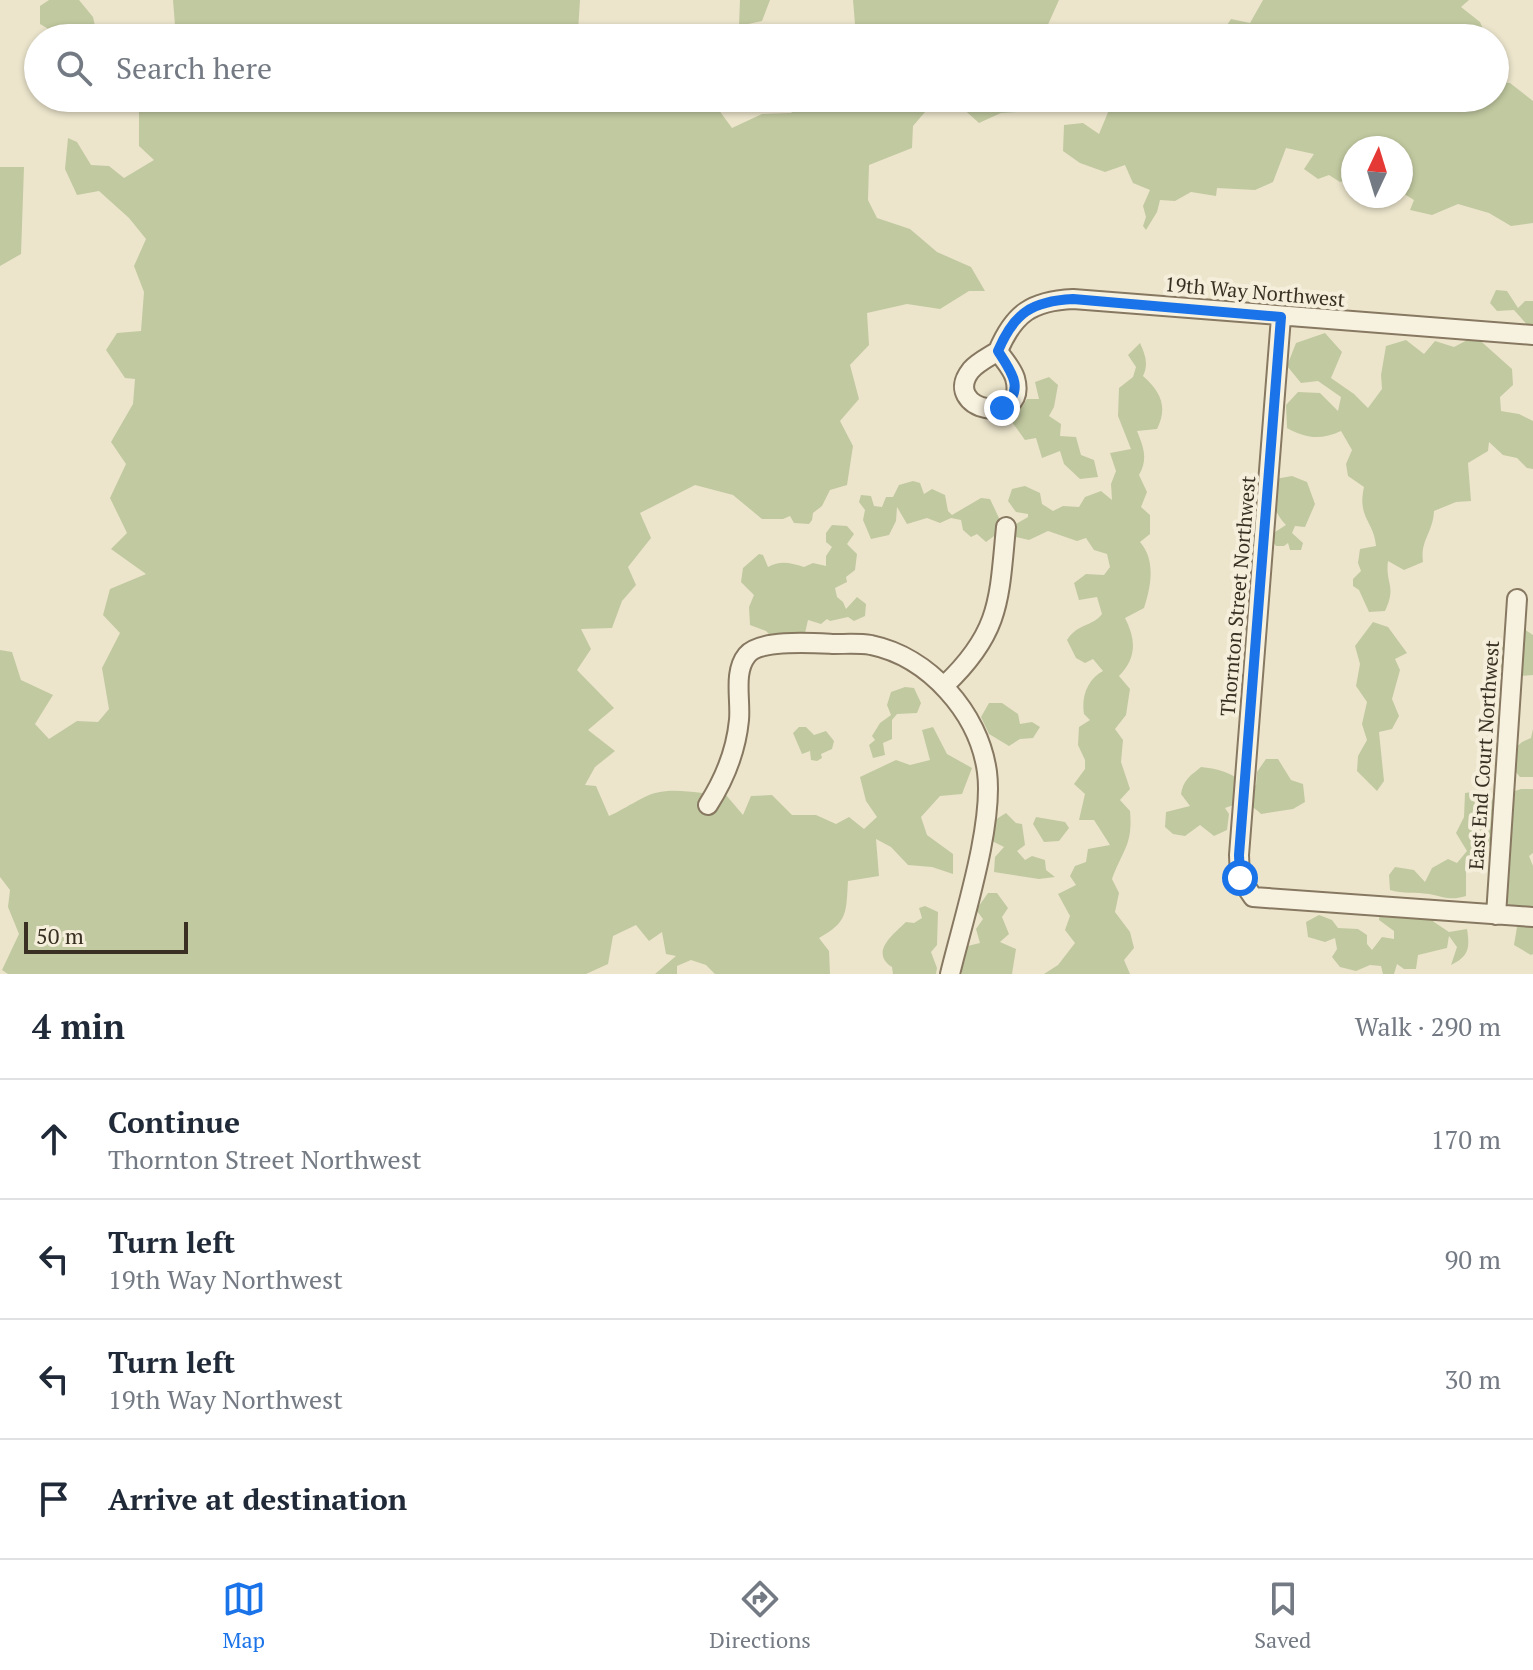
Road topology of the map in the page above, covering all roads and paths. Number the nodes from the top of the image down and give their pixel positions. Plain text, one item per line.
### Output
1 (1281, 317) junction
2 (1533, 335) edge
3 (998, 351) dead end
4 (1006, 527) dead end
5 (1517, 599) dead end
6 (945, 685) junction
7 (708, 805) dead end
8 (1496, 915) junction
9 (1533, 917) edge
10 (950, 974) edge

1 - 2 street, 19th Way Northwest
1 - 3 street, 19th Way Northwest
1 - 8 street, Thornton Street Northwest
4 - 6 street
5 - 8 street, East End Court Northwest
6 - 7 street
6 - 10 street
8 - 9 street

